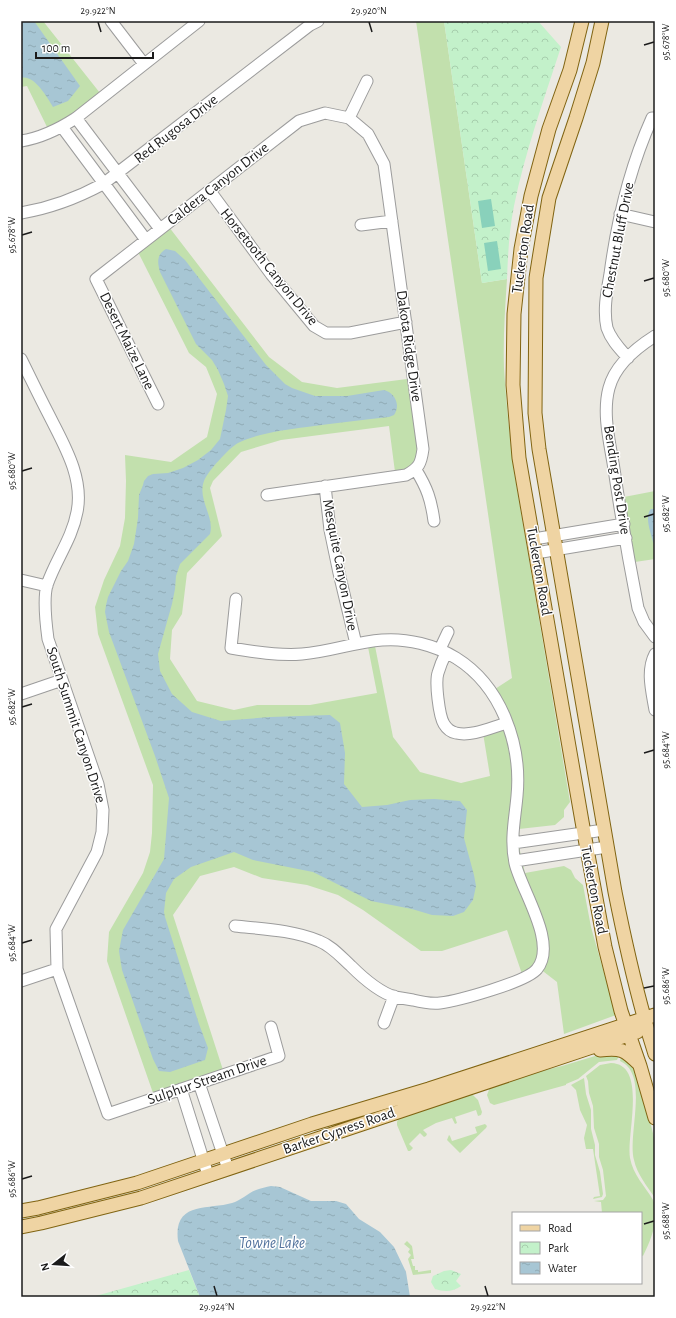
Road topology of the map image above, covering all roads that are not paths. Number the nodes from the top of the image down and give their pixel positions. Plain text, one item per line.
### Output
1 (111, 21) edge
2 (199, 21) edge
3 (318, 21) edge
4 (582, 21) edge
5 (602, 21) edge
6 (144, 64) junction
7 (367, 81) dead end
8 (76, 118) junction
9 (349, 118) junction
10 (653, 118) edge
11 (62, 127) junction
12 (91, 138) junction
13 (21, 141) edge
14 (77, 148) junction
15 (101, 151) junction
16 (87, 161) junction
17 (118, 174) junction
18 (103, 184) junction
19 (210, 191) junction
20 (131, 192) junction
21 (117, 202) junction
22 (141, 204) junction
23 (21, 214) edge
24 (620, 214) junction
25 (127, 216) junction
26 (392, 221) junction
27 (655, 222) edge
28 (362, 225) dead end
29 (160, 229) junction
30 (146, 240) junction
31 (520, 249) junction
32 (540, 253) junction
33 (96, 279) joint
34 (406, 322) junction
35 (655, 336) edge
36 (628, 358) junction
37 (21, 359) edge
38 (158, 404) dead end
39 (416, 470) junction
40 (325, 486) junction
41 (267, 494) dead end
42 (434, 520) dead end
43 (624, 524) junction
44 (594, 529) junction
45 (578, 532) junction
46 (554, 536) junction
47 (626, 538) junction
48 (534, 539) junction
49 (596, 543) junction
50 (580, 546) junction
51 (556, 550) junction
52 (536, 553) junction
53 (21, 580) edge
54 (47, 586) junction
55 (236, 598) dead end
56 (448, 632) dead end
57 (655, 638) edge
58 (356, 644) junction
59 (443, 651) junction
60 (655, 654) edge
61 (62, 680) junction
62 (21, 694) edge
63 (655, 710) edge
64 (507, 723) junction
65 (604, 830) junction
66 (584, 833) junction
67 (561, 836) junction
68 (540, 839) junction
69 (607, 847) junction
70 (587, 850) junction
71 (514, 852) junction
72 (564, 853) junction
73 (542, 856) junction
74 (235, 926) dead end
75 (57, 968) junction
76 (21, 981) edge
77 (394, 996) junction
78 (650, 1022) edge
79 (384, 1023) dead end
80 (271, 1027) dead end
81 (627, 1029) junction
82 (576, 1053) junction
83 (655, 1054) edge
84 (640, 1066) junction
85 (450, 1082) junction
86 (200, 1083) junction
87 (181, 1089) junction
88 (108, 1114) joint
89 (389, 1114) junction
90 (655, 1118) edge
91 (223, 1154) junction
92 (203, 1161) junction
93 (228, 1169) junction
94 (208, 1176) junction
95 (21, 1211) edge
96 (21, 1227) edge

1 - 6 street
2 - 6 street
3 - 17 street, Red Rugosa Drive
4 - 31 main road, Tuckerton Road
5 - 32 main road, Tuckerton Road
6 - 8 street
7 - 9 street
8 - 11 street
8 - 12 street
9 - 19 street, Caldera Canyon Drive
9 - 26 street, Dakota Ridge Drive
10 - 24 street, Chestnut Bluff Drive
11 - 13 street
11 - 14 street
12 - 14 street
12 - 15 street
14 - 16 street
15 - 16 street
15 - 17 street
16 - 18 street
17 - 18 street, Red Rugosa Drive
17 - 20 street
18 - 21 street
18 - 23 street, Red Rugosa Drive
19 - 29 street, Caldera Canyon Drive
19 - 34 street, Horsetooth Canyon Drive
20 - 21 street
20 - 22 street
21 - 25 street
22 - 25 street
22 - 29 street
24 - 27 street
24 - 36 street, Chestnut Bluff Drive
25 - 30 street
26 - 28 street
26 - 34 street, Dakota Ridge Drive
29 - 30 street, Caldera Canyon Drive
30 - 33 street, Caldera Canyon Drive
31 - 32 main road
31 - 48 main road, Tuckerton Road
32 - 46 main road, Tuckerton Road
33 - 38 street, Desert Maize Lane
34 - 39 street, Dakota Ridge Drive
35 - 36 street, Bending Post Drive
36 - 43 street, Bending Post Drive
37 - 54 street, South Summit Canyon Drive
39 - 40 street
39 - 42 street
40 - 41 street
40 - 58 street, Mesquite Canyon Drive
43 - 44 street
43 - 47 street, Bending Post Drive
44 - 45 street
44 - 49 street
45 - 46 street
45 - 50 street
46 - 48 street
46 - 51 main road, Tuckerton Road
47 - 49 street
47 - 57 street, Bending Post Drive
48 - 52 main road, Tuckerton Road
49 - 50 street
50 - 51 street
51 - 52 street
51 - 65 main road, Tuckerton Road
52 - 66 main road, Tuckerton Road
53 - 54 street
54 - 61 street, South Summit Canyon Drive
55 - 58 street
56 - 59 street
58 - 59 street
59 - 64 street
59 - 64 street
60 - 63 street
61 - 62 street
61 - 75 street, South Summit Canyon Drive
64 - 71 street
65 - 66 street
65 - 69 main road, Tuckerton Road
66 - 67 street
66 - 70 main road, Tuckerton Road
67 - 68 street
67 - 72 street
68 - 71 street
68 - 73 street
69 - 70 street
69 - 78 main road, Tuckerton Road
70 - 72 street
70 - 81 main road, Tuckerton Road
71 - 73 street
71 - 77 street
72 - 73 street
74 - 77 street
75 - 76 street
75 - 88 street, South Summit Canyon Drive
77 - 79 street
78 - 81 main road, Barker Cypress Road
78 - 83 main road, Tuckerton Road
80 - 86 street, Sulphur Stream Drive
81 - 82 main road, Barker Cypress Road
81 - 84 main road, Tuckerton Road
81 - 85 main road, Barker Cypress Road
82 - 84 main road
82 - 89 main road, Barker Cypress Road
84 - 90 main road, Tuckerton Road
85 - 89 main road
85 - 91 main road, Barker Cypress Road
86 - 87 street, Sulphur Stream Drive
86 - 91 street
87 - 88 street, Sulphur Stream Drive
87 - 92 street
89 - 93 main road, Barker Cypress Road
91 - 92 main road, Barker Cypress Road
91 - 93 street
92 - 94 street
92 - 95 main road, Barker Cypress Road
93 - 94 main road, Barker Cypress Road
94 - 96 main road, Barker Cypress Road

